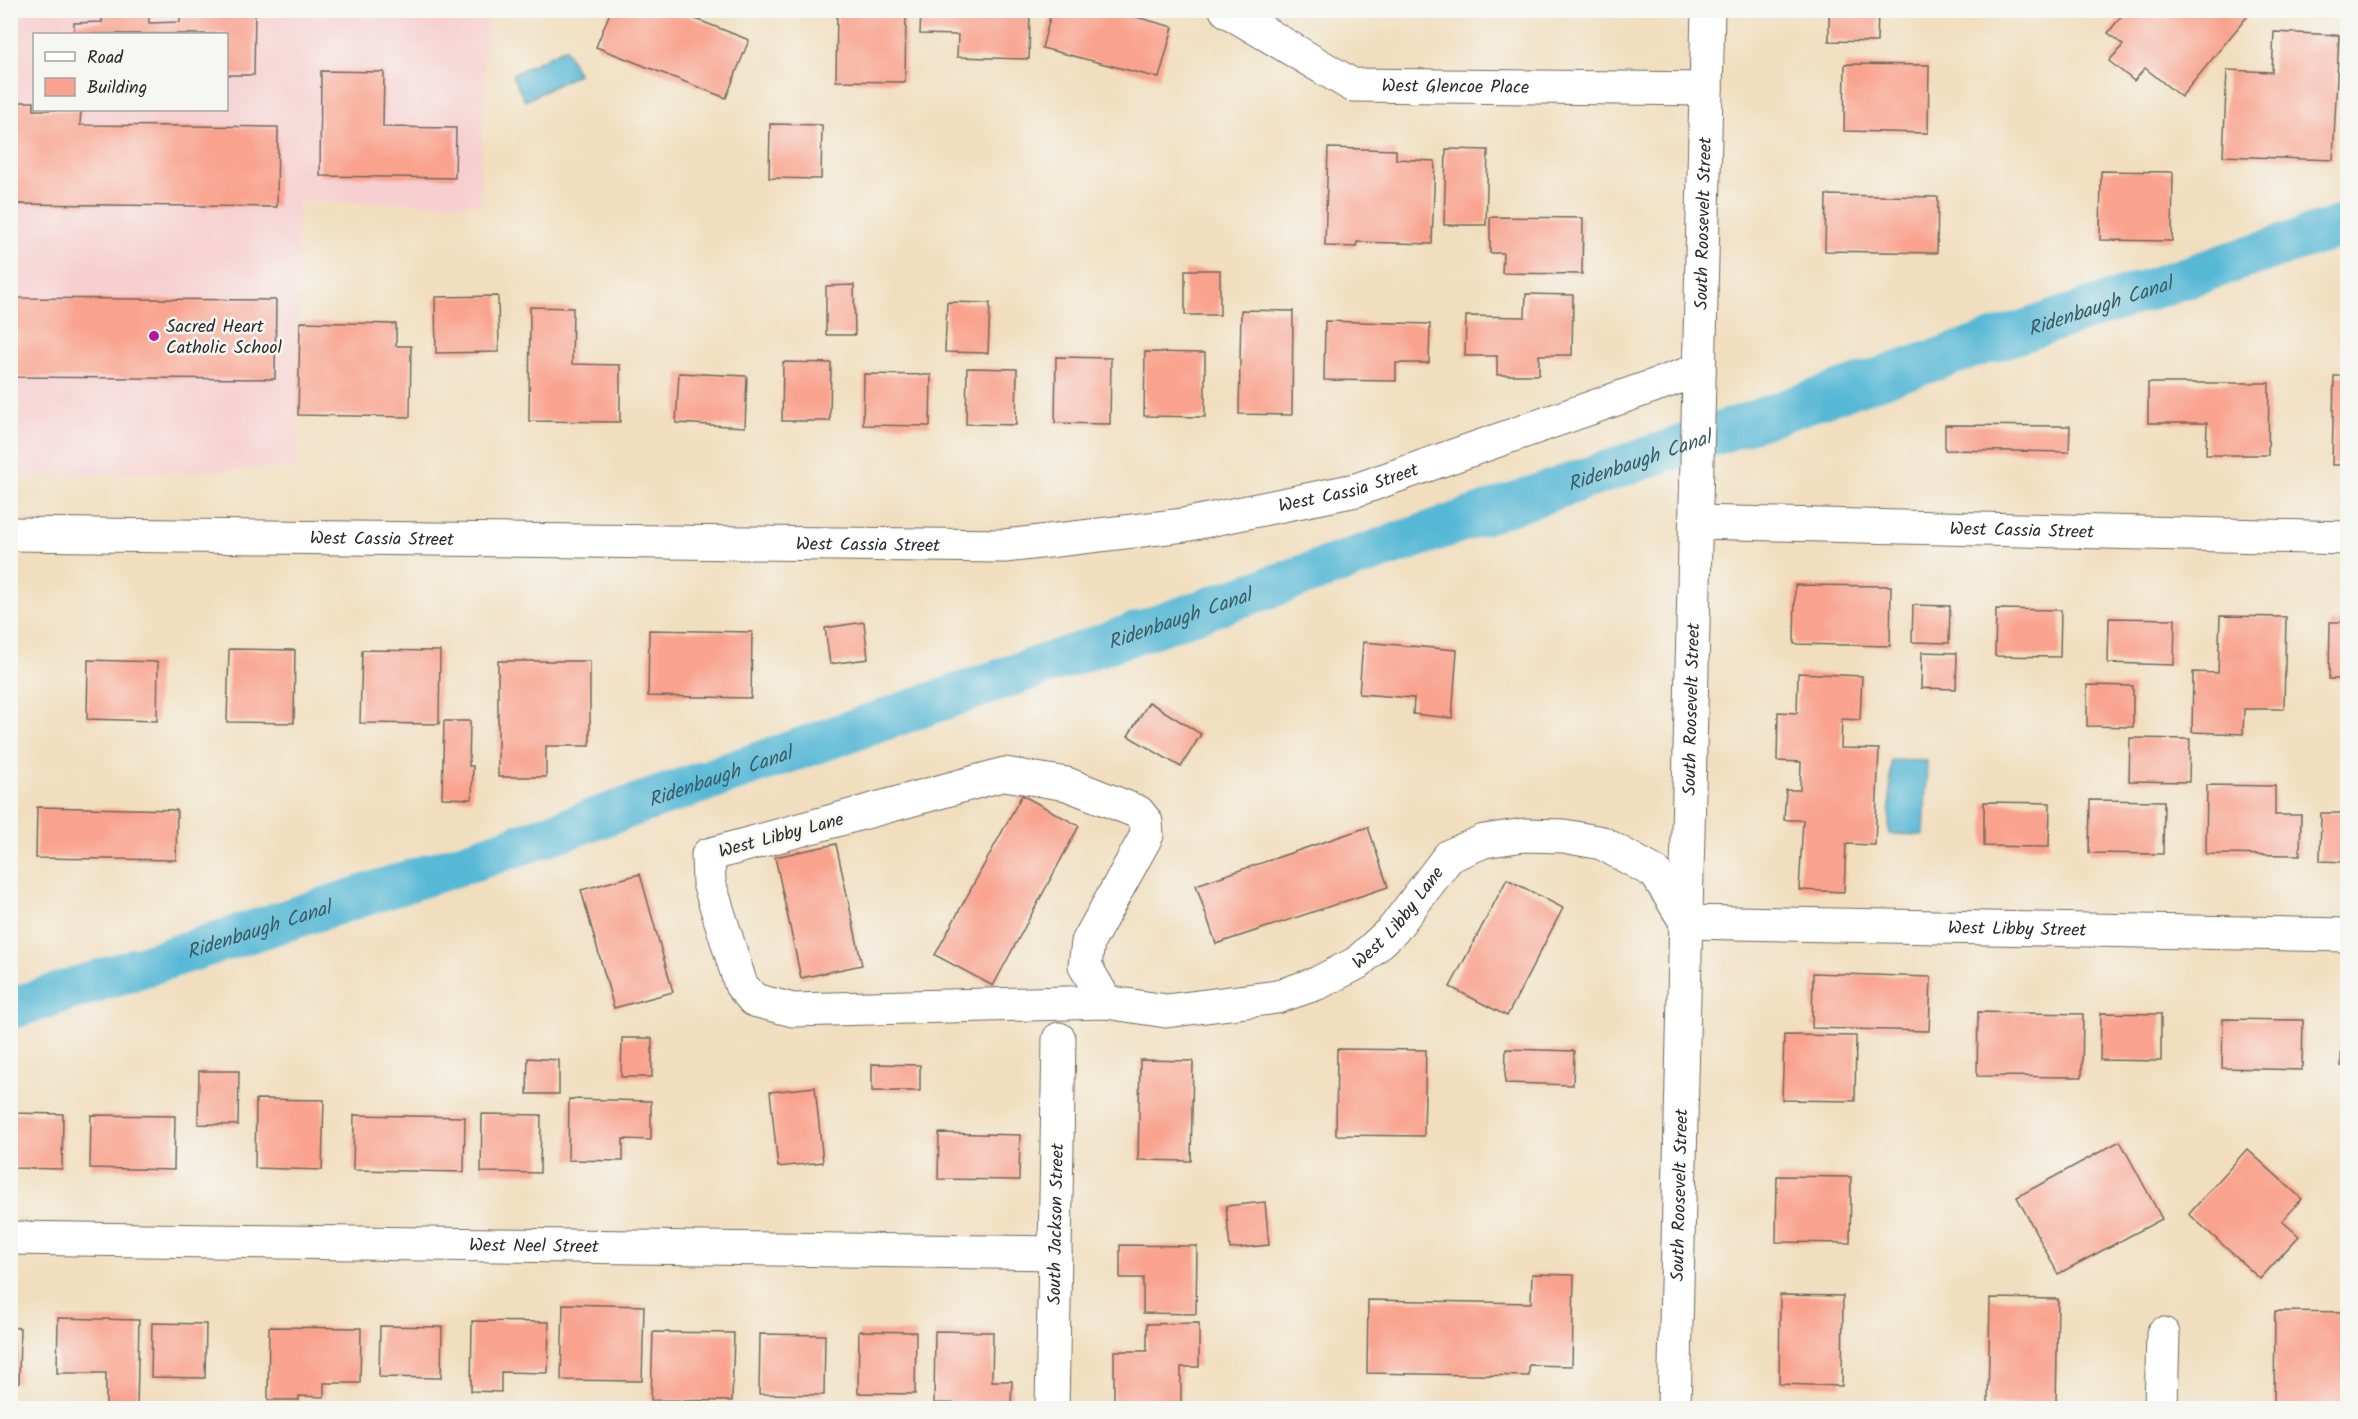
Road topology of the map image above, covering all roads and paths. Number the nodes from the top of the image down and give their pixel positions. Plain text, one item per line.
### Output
1 (1227, 10) edge
2 (1708, 10) edge
3 (1706, 89) junction
4 (1699, 370) junction
5 (1696, 522) junction
6 (10, 534) edge
7 (2348, 538) edge
8 (1686, 922) junction
9 (2348, 935) edge
10 (1106, 1002) junction
11 (1059, 1039) dead end
12 (10, 1238) edge
13 (1055, 1253) junction
14 (2163, 1334) dead end
15 (1052, 1408) edge
16 (1674, 1408) edge
17 (2162, 1408) edge

1 - 3 street, West Glencoe Place
2 - 3 street, South Roosevelt Street
3 - 4 street, South Roosevelt Street
4 - 5 street, South Roosevelt Street
4 - 6 street, West Cassia Street
5 - 7 street, West Cassia Street
5 - 8 street, South Roosevelt Street
8 - 9 street, West Libby Street
8 - 10 street, West Libby Lane
8 - 16 street, South Roosevelt Street
10 - 10 street, West Libby Lane
11 - 13 street, South Jackson Street
12 - 13 street, West Neel Street
13 - 15 street, South Jackson Street
14 - 17 street

